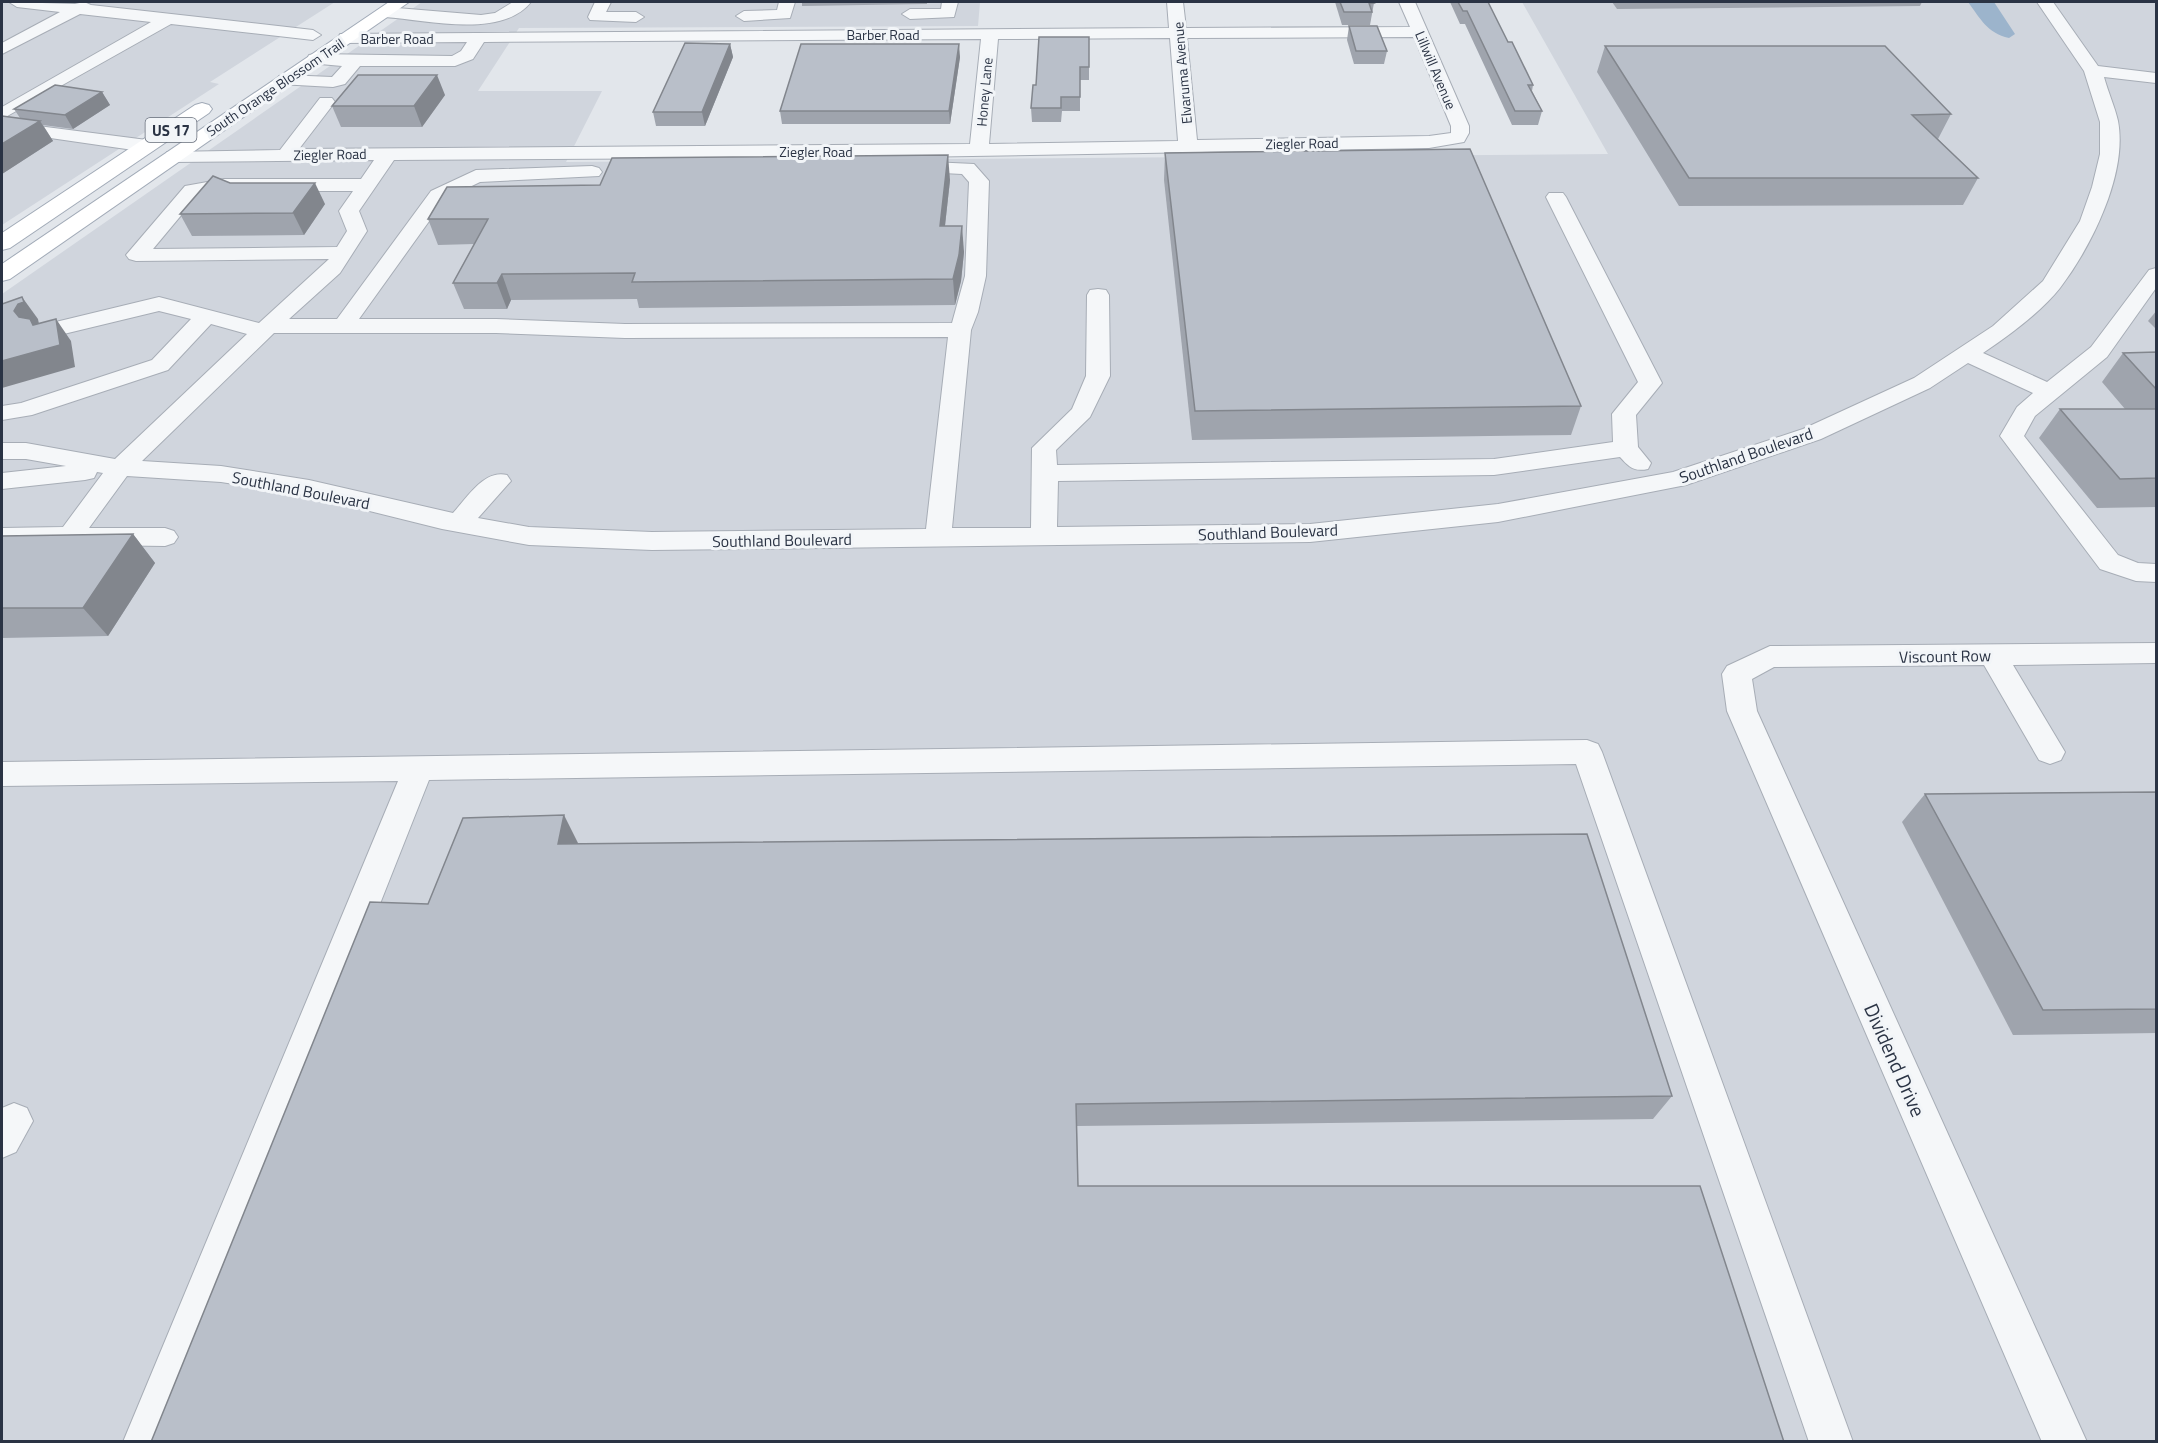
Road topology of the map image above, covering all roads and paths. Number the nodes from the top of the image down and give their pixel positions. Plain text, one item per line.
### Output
1 (17, 2) edge
2 (400, 2) edge
3 (461, 2) edge
4 (523, 2) edge
5 (603, 2) edge
6 (950, 2) edge
7 (1175, 2) edge
8 (1407, 2) edge
9 (2045, 2) edge
10 (84, 4) edge
11 (789, 10) edge
12 (385, 12) junction
13 (889, 14) dead end
14 (729, 16) dead end
15 (435, 17) junction
16 (652, 17) dead end
17 (170, 18) junction
18 (337, 30) junction
19 (1179, 32) junction
20 (1419, 32) junction
21 (990, 34) junction
22 (313, 36) junction
23 (479, 37) junction
24 (391, 38) junction
25 (2, 50) edge
26 (284, 55) dead end
27 (315, 59) junction
28 (350, 61) junction
29 (2093, 71) junction
30 (2157, 78) edge
31 (285, 80) junction
32 (216, 100) dead end
33 (326, 102) dead end
34 (2, 114) edge
35 (2, 127) edge
36 (1457, 138) joint
37 (1188, 145) junction
38 (147, 146) junction
39 (979, 149) junction
40 (389, 153) junction
41 (286, 154) junction
42 (174, 156) junction
43 (367, 184) junction
44 (1556, 197) dead end
45 (2, 243) edge
46 (343, 253) junction
47 (2, 274) edge
48 (2157, 274) edge
49 (1098, 295) dead end
50 (205, 316) junction
51 (343, 326) junction
52 (266, 329) junction
53 (960, 330) junction
54 (43, 332) edge
55 (1966, 354) junction
56 (2050, 392) junction
57 (2, 413) edge
58 (1626, 448) junction
59 (2, 452) edge
60 (120, 468) junction
61 (1045, 473) junction
62 (2, 481) edge
63 (498, 481) dead end
64 (1657, 483) junction
65 (459, 523) junction
66 (70, 536) junction
67 (2, 537) edge
68 (165, 537) dead end
69 (1044, 537) junction
70 (938, 538) junction
71 (2157, 573) edge
72 (2157, 654) edge
73 (1992, 655) junction
74 (1737, 674) joint
75 (2050, 752) dead end
76 (418, 769) junction
77 (2, 774) edge
78 (145, 1442) edge
79 (1831, 1442) edge
80 (2065, 1442) edge

1 - 10 street
2 - 12 main road, South Orange Blossom Trail / US 17
3 - 15 street
4 - 15 street
5 - 16 street
6 - 13 street
7 - 19 street, Elvaruma Avenue
8 - 20 street, Lillwill Avenue
9 - 29 street, Southland Boulevard
10 - 17 street
10 - 25 street
11 - 14 street
12 - 15 street
12 - 18 main road, South Orange Blossom Trail / US 17
15 - 24 street
17 - 22 street
17 - 34 street
18 - 22 main road, South Orange Blossom Trail / US 17
18 - 24 street, Barber Road
18 - 27 main road, South Orange Blossom Trail / US 17
19 - 20 street, Barber Road
19 - 21 street, Barber Road
19 - 37 street, Elvaruma Avenue
20 - 36 street, Lillwill Avenue
21 - 23 street, Barber Road
21 - 39 street, Honey Lane
22 - 26 main road, South Orange Blossom Trail / US 17
22 - 27 main road
23 - 24 street, Barber Road
23 - 28 street
27 - 28 street
27 - 31 main road, South Orange Blossom Trail / US 17
28 - 31 street
29 - 30 street
29 - 55 street, Southland Boulevard
31 - 42 main road, South Orange Blossom Trail / US 17
32 - 38 main road, South Orange Blossom Trail / US 17
33 - 41 street
35 - 38 street
36 - 37 street, Ziegler Road
37 - 39 street, Ziegler Road
38 - 45 main road, South Orange Blossom Trail / US 17
39 - 40 street, Ziegler Road
40 - 41 street, Ziegler Road
40 - 43 street
41 - 42 street, Ziegler Road
42 - 47 main road, South Orange Blossom Trail / US 17
43 - 46 street
43 - 46 street
44 - 58 street
46 - 52 street
48 - 56 street
49 - 61 street
50 - 52 street
50 - 54 street
50 - 57 street
51 - 52 street
51 - 53 street
51 - 53 street
52 - 60 street
53 - 70 street
55 - 56 street
55 - 64 street, Southland Boulevard
56 - 71 street
58 - 61 street
58 - 64 street
59 - 60 street, Southland Boulevard
60 - 62 street, Southland Boulevard
60 - 65 street, Southland Boulevard
60 - 66 street
61 - 69 street
63 - 65 street
64 - 69 street, Southland Boulevard
65 - 70 street, Southland Boulevard
66 - 67 street
66 - 68 street
69 - 70 street, Southland Boulevard
72 - 73 street, Viscount Row
73 - 74 street, Viscount Row
73 - 75 street
74 - 80 street, Dividend Drive
76 - 77 street
76 - 78 street
76 - 79 street

